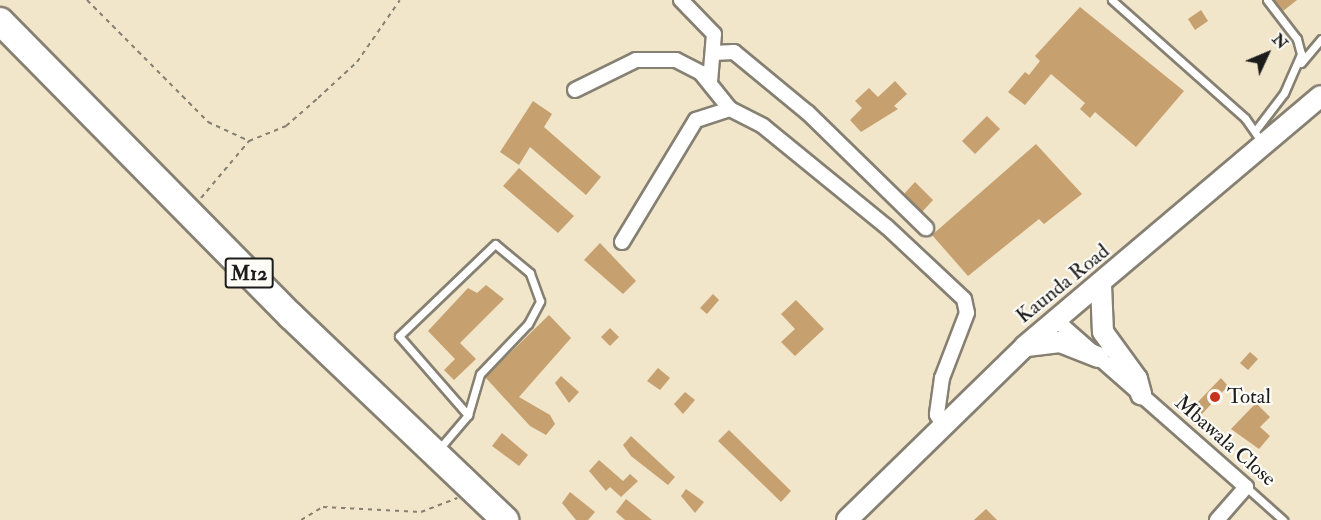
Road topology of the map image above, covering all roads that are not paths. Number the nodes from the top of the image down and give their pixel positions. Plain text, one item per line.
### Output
1 (681, 0) edge
2 (1112, 0) edge
3 (1267, 0) edge
4 (0, 21) edge
5 (714, 34) junction
6 (1321, 39) edge
7 (734, 52) junction
8 (713, 53) junction
9 (1298, 67) junction
10 (710, 82) junction
11 (576, 90) dead end
12 (1321, 96) edge
13 (730, 109) junction
14 (1259, 138) junction
15 (926, 228) dead end
16 (622, 242) dead end
17 (1101, 285) junction
18 (1056, 320) junction
19 (1025, 346) junction
20 (1098, 357) junction
21 (1141, 394) junction
22 (468, 415) junction
23 (943, 424) junction
24 (436, 454) junction
25 (1246, 487) junction
26 (505, 520) edge
27 (847, 520) edge
28 (1217, 520) edge
29 (1282, 520) edge

1 - 5 street
2 - 14 lane
3 - 9 lane
4 - 24 highway, M12
5 - 7 street
5 - 8 street
6 - 9 lane
7 - 8 street
7 - 15 street
8 - 10 street
9 - 14 lane
10 - 11 street
10 - 13 street
12 - 14 main road, Kaunda Road
13 - 16 street
13 - 23 street
14 - 17 main road, Kaunda Road
17 - 18 main road, Kaunda Road
17 - 21 main road
18 - 19 main road, Kaunda Road
18 - 20 street, Mbawala Close
19 - 20 main road
19 - 23 main road, Kaunda Road
20 - 21 street, Mbawala Close
21 - 25 street, Mbawala Close
22 - 22 lane
22 - 24 lane
23 - 27 main road, Kaunda Road
24 - 26 highway, M12
25 - 28 street
25 - 29 lane, Mbawala Close

